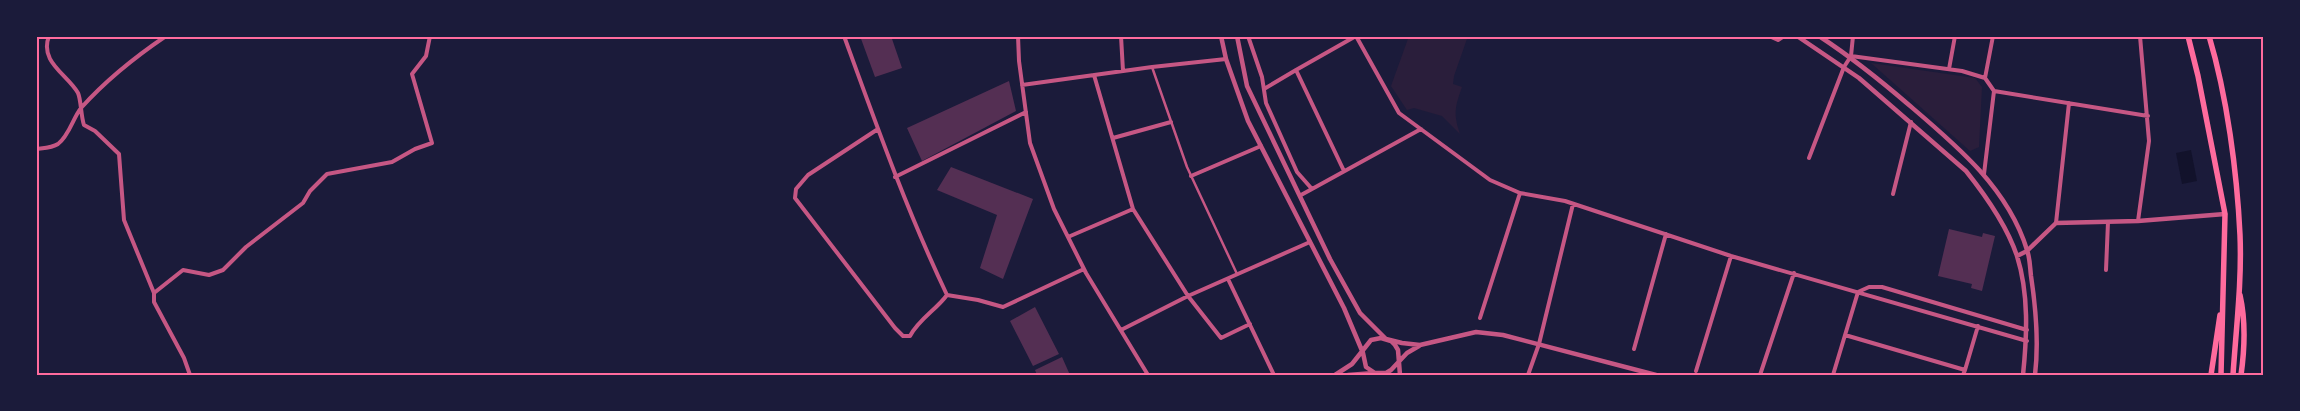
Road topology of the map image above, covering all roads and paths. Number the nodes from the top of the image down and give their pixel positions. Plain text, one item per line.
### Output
1 (49, 36) edge
2 (166, 36) edge
3 (430, 36) edge
4 (844, 36) edge
5 (1018, 36) edge
6 (1120, 36) edge
7 (1221, 36) edge
8 (1237, 36) edge
9 (1248, 36) edge
10 (1356, 36) edge
11 (1769, 36) edge
12 (1784, 36) edge
13 (1797, 36) edge
14 (1819, 36) edge
15 (1852, 36) edge
16 (1955, 36) edge
17 (1993, 36) edge
18 (2132, 36) edge
19 (2188, 36) edge
20 (2209, 36) edge
21 (2140, 37) edge
22 (1851, 56) junction
23 (1226, 59) junction
24 (1844, 66) junction
25 (1152, 67) junction
26 (1949, 69) junction
27 (1296, 70) junction
28 (1123, 71) junction
29 (1094, 75) junction
30 (1985, 78) junction
31 (1022, 85) junction
32 (1264, 89) junction
33 (1994, 91) junction
34 (2069, 103) junction
35 (80, 110) junction
36 (1026, 112) junction
37 (2148, 116) junction
38 (1171, 122) junction
39 (1911, 122) junction
40 (878, 128) junction
41 (1421, 129) junction
42 (1112, 138) junction
43 (1261, 146) junction
44 (36, 149) edge
45 (1809, 158) dead end
46 (1344, 171) junction
47 (1984, 174) junction
48 (1191, 176) junction
49 (895, 177) junction
50 (1312, 190) junction
51 (1520, 193) junction
52 (1893, 194) dead end
53 (1301, 195) junction
54 (1573, 204) junction
55 (1133, 209) junction
56 (2225, 214) junction
57 (2138, 221) junction
58 (2108, 222) junction
59 (2056, 223) junction
60 (1666, 234) junction
61 (1068, 237) junction
62 (1310, 242) junction
63 (2027, 250) junction
64 (1730, 256) junction
65 (2017, 256) junction
66 (1084, 269) junction
67 (2106, 270) dead end
68 (1794, 273) junction
69 (1237, 274) junction
70 (1228, 278) junction
71 (2224, 285) junction
72 (2238, 287) junction
73 (1858, 292) junction
74 (154, 293) junction
75 (947, 295) junction
76 (1188, 296) junction
77 (1480, 318) dead end
78 (1250, 324) junction
79 (1978, 326) junction
80 (1120, 330) junction
81 (2026, 330) junction
82 (1844, 335) junction
83 (1386, 339) junction
84 (2027, 340) junction
85 (1539, 344) junction
86 (1420, 345) junction
87 (1634, 349) dead end
88 (1363, 352) junction
89 (1398, 362) junction
90 (1696, 371) dead end
91 (1964, 373) edge
92 (1376, 374) edge
93 (190, 375) edge
94 (1148, 375) edge
95 (1274, 375) edge
96 (1335, 375) edge
97 (1348, 375) edge
98 (1400, 375) edge
99 (1528, 375) edge
100 (1656, 375) edge
101 (1760, 375) edge
102 (1833, 375) edge
103 (2023, 375) edge
104 (2035, 375) edge
105 (2211, 375) edge
106 (2221, 375) edge
107 (2233, 375) edge
108 (2241, 375) edge

1 - 35 street
2 - 35 street
3 - 74 street
4 - 40 street
5 - 31 street
6 - 28 street
7 - 23 street
8 - 53 street
9 - 32 street
10 - 27 street
10 - 41 street
11 - 12 street
13 - 24 street
14 - 22 street
15 - 22 street
16 - 26 street
17 - 30 street
18 - 21 street
19 - 56 highway
20 - 72 highway
21 - 37 street
22 - 24 street
22 - 26 street
22 - 47 street
23 - 25 street
23 - 43 street
24 - 39 street
24 - 45 street
25 - 28 street
25 - 38 street
26 - 30 street
27 - 32 street
27 - 46 street
28 - 29 street
29 - 31 street
29 - 42 street
30 - 33 street
31 - 36 street
32 - 50 street
33 - 34 street
33 - 47 street
34 - 37 street
34 - 59 street
35 - 44 street
35 - 74 street
36 - 49 street
36 - 61 street
37 - 57 street
38 - 42 street
38 - 48 street
39 - 52 street
39 - 65 street
40 - 49 street
40 - 75 street
41 - 46 street
41 - 51 street
42 - 55 street
43 - 48 street
43 - 62 street
46 - 50 street
47 - 63 street
48 - 69 street
49 - 75 street
50 - 53 street
51 - 54 street
51 - 77 street
53 - 83 street
54 - 60 street
54 - 85 street
55 - 61 street
55 - 76 street
56 - 57 street
56 - 71 highway
57 - 58 street
58 - 59 street
58 - 67 street
59 - 63 street
60 - 64 street
60 - 87 street
61 - 66 street
62 - 69 street
62 - 88 street
63 - 65 street
63 - 104 street
64 - 68 street
64 - 90 street
65 - 81 street
66 - 75 street
66 - 80 street
68 - 73 street
68 - 101 street
69 - 70 street
70 - 76 street
70 - 78 street
71 - 105 highway
71 - 106 highway
72 - 107 highway
72 - 108 highway
73 - 79 street
73 - 81 street
73 - 82 street
74 - 93 street
76 - 78 street
76 - 80 street
78 - 95 street
79 - 84 street
79 - 91 street
80 - 94 street
81 - 84 street
82 - 91 street
82 - 102 street
83 - 86 street
83 - 88 street
83 - 89 street
84 - 103 street
85 - 86 street
85 - 99 street
85 - 100 street
86 - 89 street
88 - 92 street
88 - 96 street
89 - 92 street
89 - 98 street
92 - 97 street

